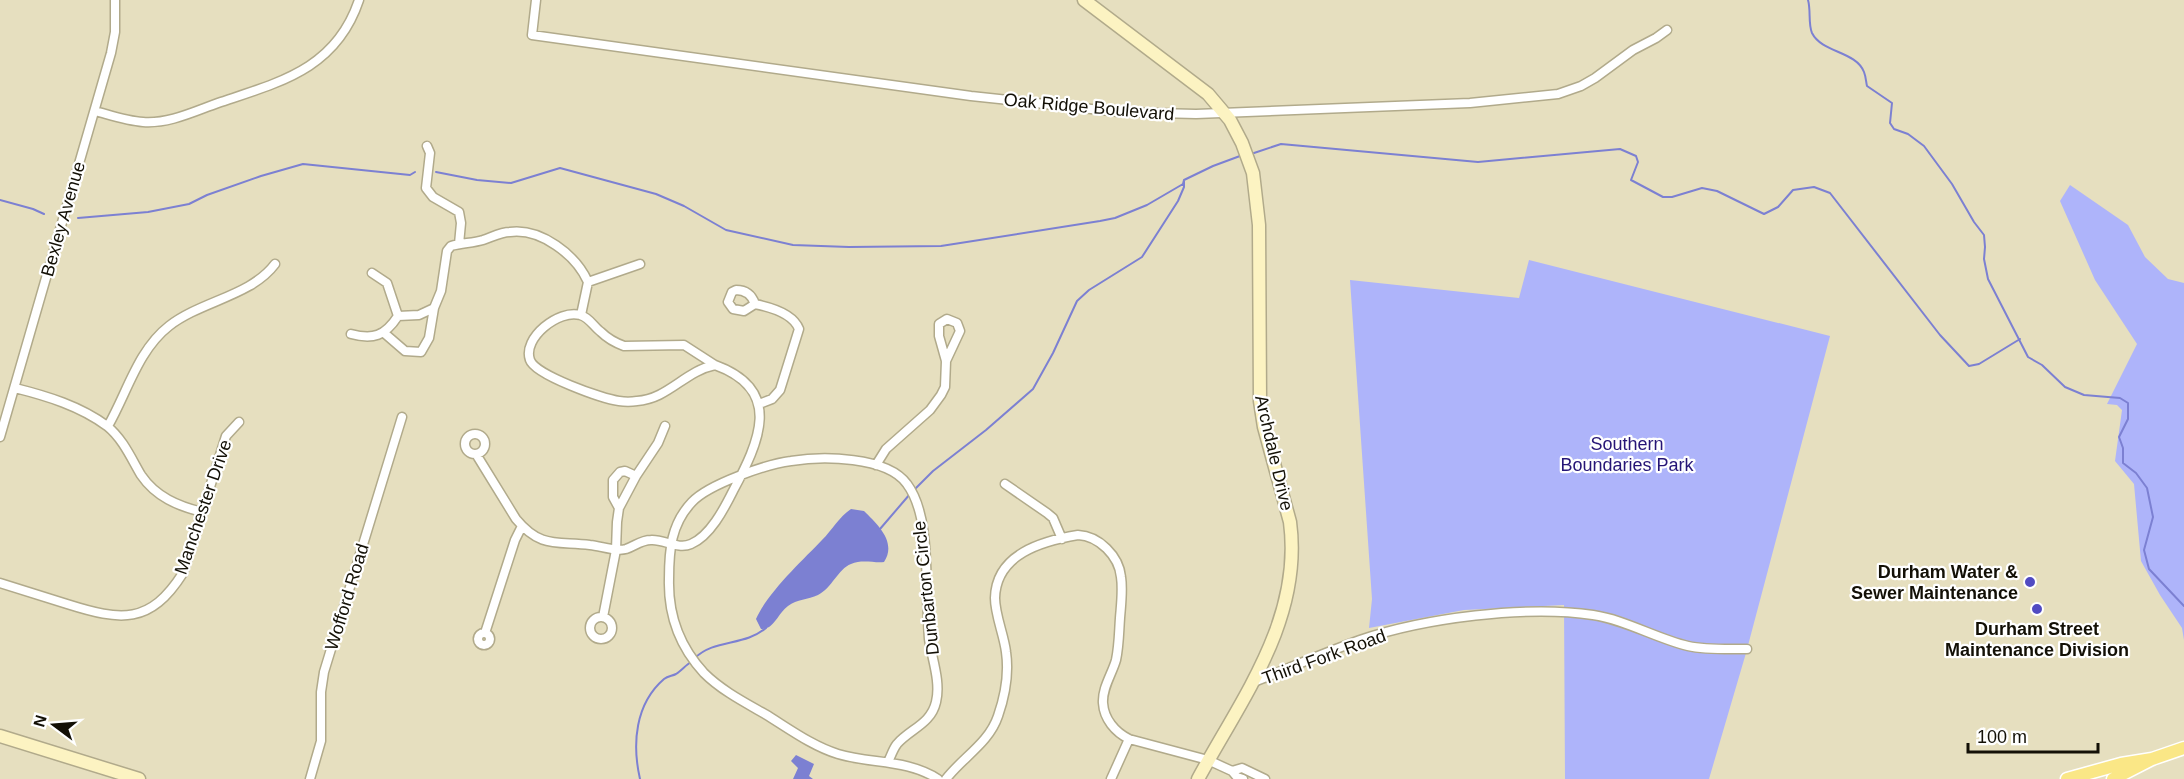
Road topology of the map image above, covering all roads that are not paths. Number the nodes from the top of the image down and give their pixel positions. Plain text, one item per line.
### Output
1 (115, 0) edge
2 (359, 0) edge
3 (536, 0) edge
4 (1084, 0) edge
5 (1667, 30) dead end
6 (94, 111) junction
7 (1224, 113) junction
8 (428, 146) dead end
9 (459, 244) junction
10 (275, 264) dead end
11 (640, 264) dead end
12 (372, 273) dead end
13 (588, 282) junction
14 (754, 304) dead end
15 (434, 308) junction
16 (581, 315) junction
17 (398, 316) junction
18 (383, 332) junction
19 (351, 334) dead end
20 (946, 361) dead end
21 (715, 365) junction
22 (15, 388) junction
23 (759, 404) junction
24 (402, 417) dead end
25 (239, 422) dead end
26 (108, 426) junction
27 (665, 426) dead end
28 (0, 437) edge
29 (476, 454) dead end
30 (876, 465) junction
31 (636, 476) junction
32 (741, 476) junction
33 (1005, 484) dead end
34 (619, 508) junction
35 (202, 512) junction
36 (522, 526) junction
37 (1062, 539) junction
38 (670, 543) junction
39 (616, 550) junction
40 (0, 583) edge
41 (603, 617) dead end
42 (485, 633) dead end
43 (1747, 649) dead end
44 (1254, 682) junction
45 (0, 736) edge
46 (1129, 739) junction
47 (2184, 748) edge
48 (2152, 759) junction
49 (1208, 760) junction
50 (888, 762) junction
51 (1232, 771) junction
52 (139, 779) edge
53 (310, 779) edge
54 (938, 779) edge
55 (946, 779) edge
56 (1112, 779) edge
57 (1198, 779) edge
58 (1243, 779) edge
59 (1265, 779) edge
60 (2067, 779) edge
61 (2113, 779) edge

1 - 6 street, Bexley Avenue
2 - 6 street
3 - 7 street, Oak Ridge Boulevard
4 - 7 street, Archdale Drive
5 - 7 street, Oak Ridge Boulevard
6 - 22 street, Bexley Avenue
7 - 44 street, Archdale Drive
8 - 9 street
9 - 13 street
9 - 15 street
10 - 26 street
11 - 13 street
12 - 17 street
13 - 16 street
14 - 23 street
15 - 17 street
15 - 18 street
16 - 21 street
16 - 21 street
17 - 18 street
18 - 19 street
20 - 30 street
21 - 23 street
22 - 26 street
22 - 28 street, Bexley Avenue
23 - 32 street
24 - 53 street, Wofford Road
25 - 35 street, Manchester Drive
26 - 35 street
27 - 31 street
29 - 36 street
30 - 32 street, Dunbarton Circle
30 - 50 street, Dunbarton Circle
31 - 34 street
31 - 34 street
32 - 38 street, Dunbarton Circle
32 - 38 street
33 - 37 street
34 - 39 street
35 - 40 street, Manchester Drive
36 - 39 street
36 - 42 street
37 - 46 street
37 - 55 street
38 - 39 street
38 - 50 street, Dunbarton Circle
39 - 41 street
43 - 44 street, Third Fork Road
44 - 49 street, Archdale Drive
45 - 52 street
46 - 49 street
46 - 56 street
47 - 48 main road
48 - 60 main road
48 - 61 main road
49 - 51 street
49 - 57 street, Archdale Drive
50 - 54 street, Dunbarton Circle
51 - 58 street
51 - 59 street

